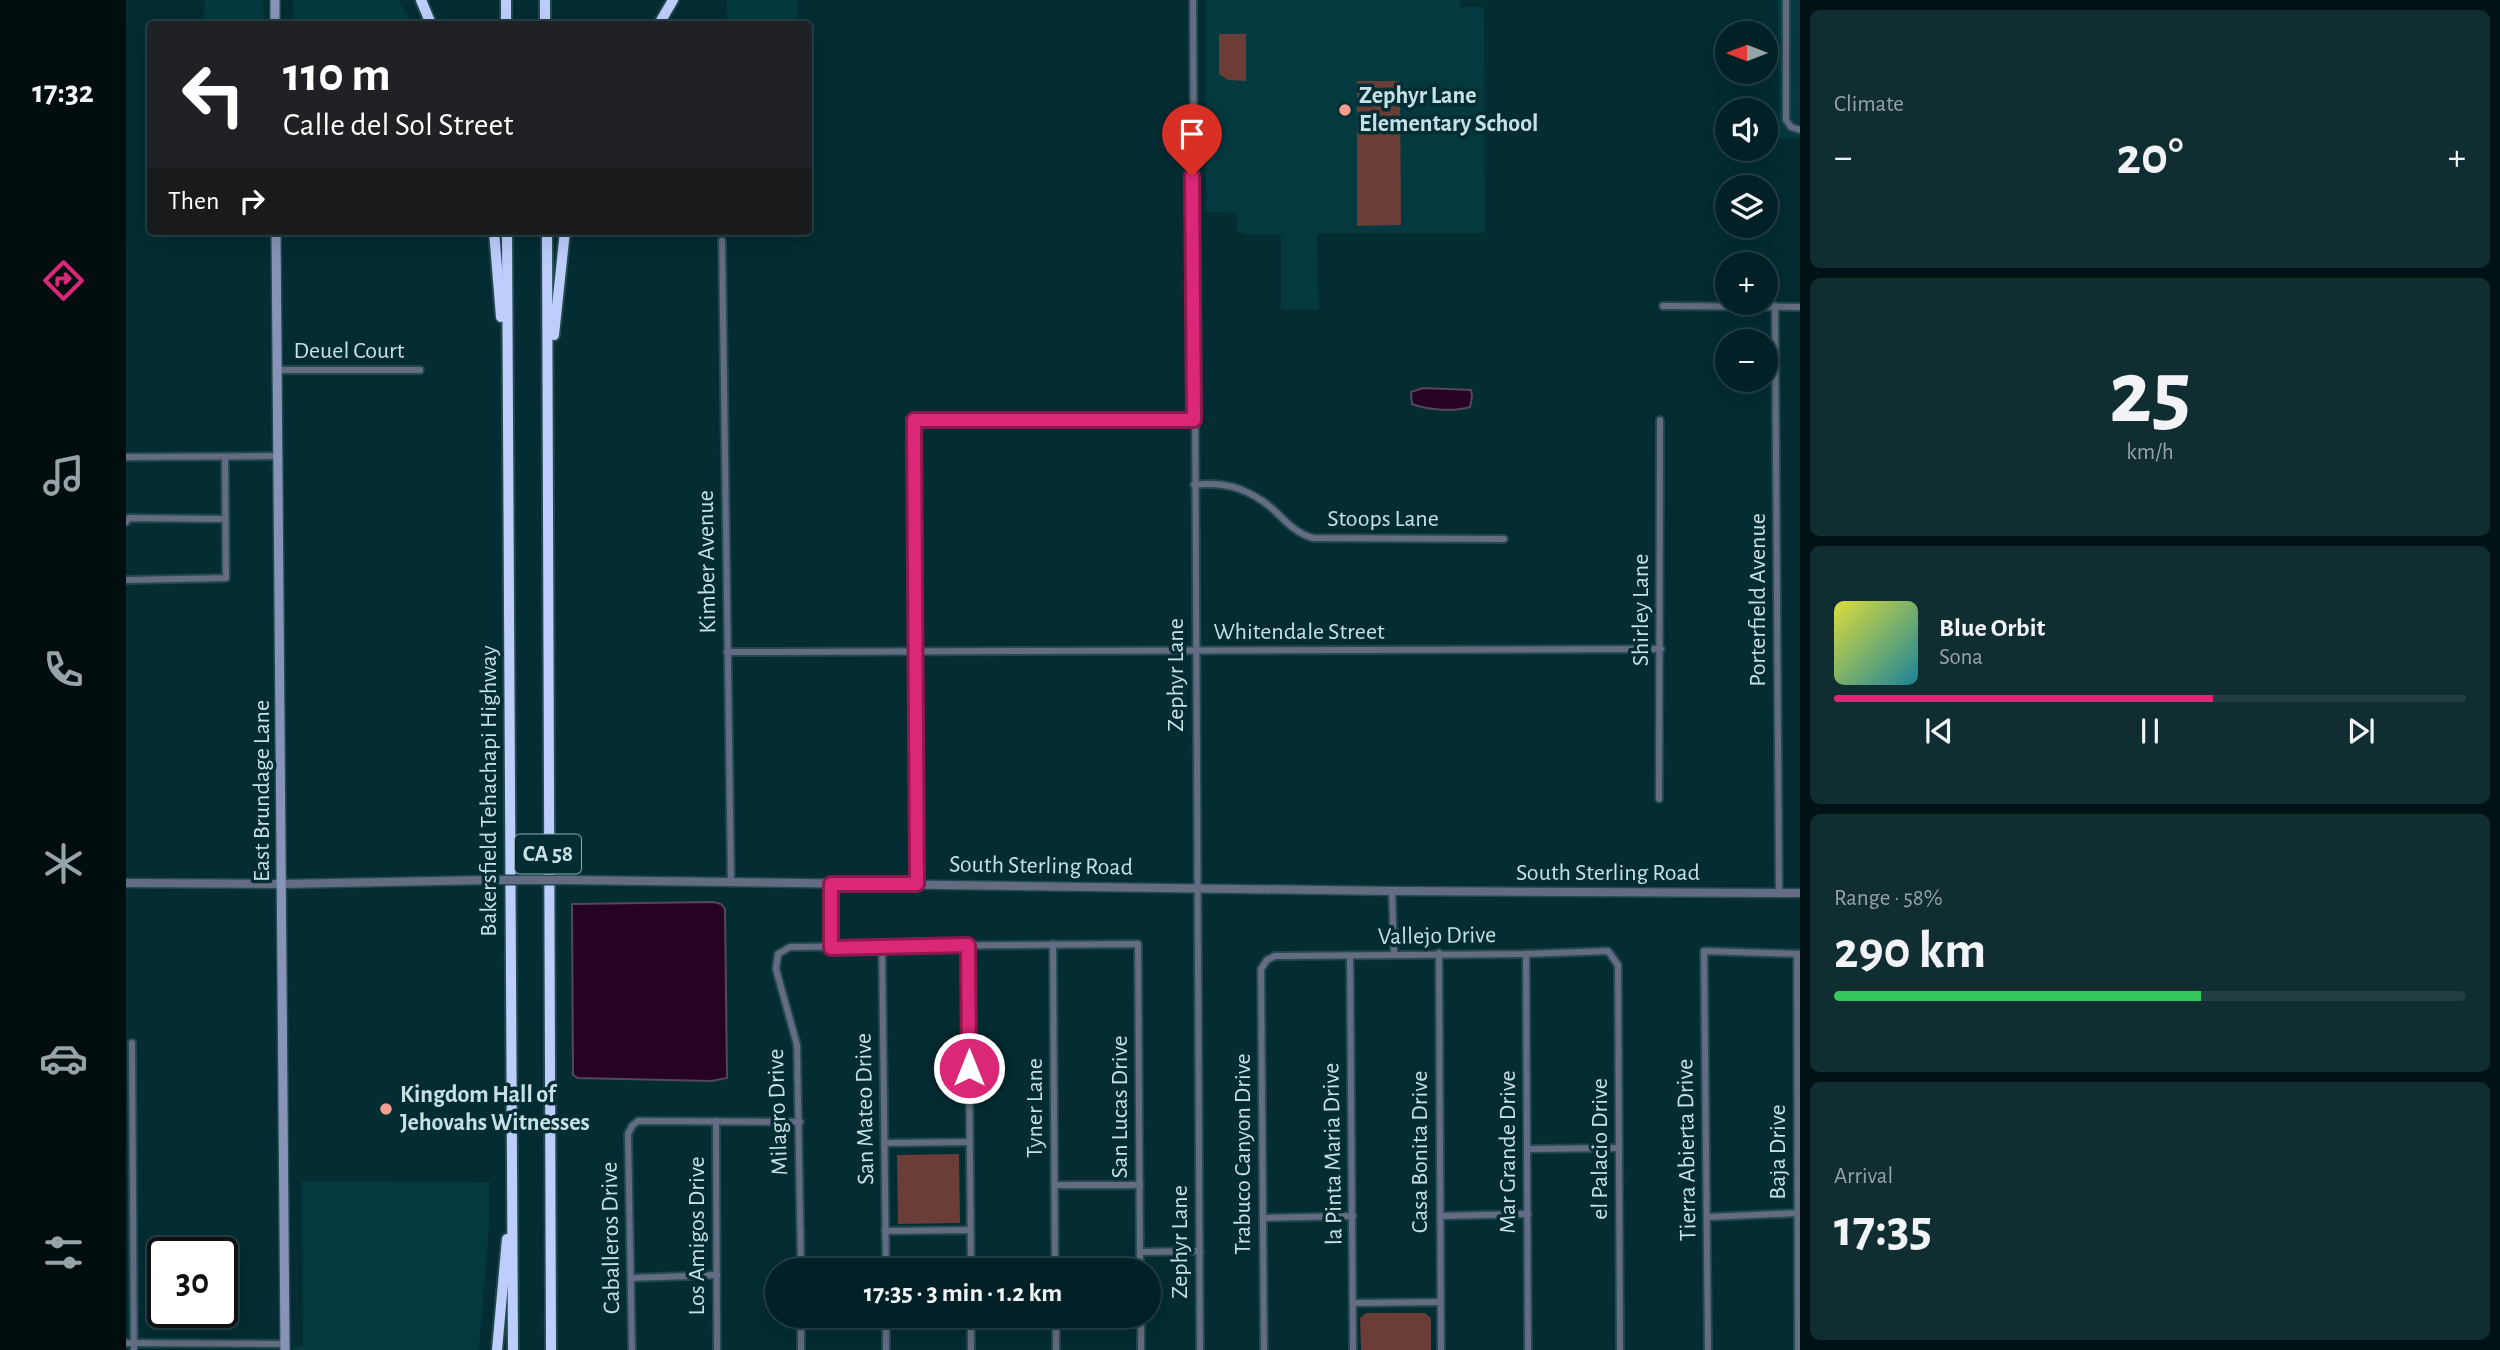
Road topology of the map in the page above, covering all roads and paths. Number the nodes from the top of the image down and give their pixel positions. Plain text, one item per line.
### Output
1 (275, 0) edge
2 (421, 0) edge
3 (506, 0) edge
4 (545, 0) edge
5 (673, 0) edge
6 (1193, 0) edge
7 (1786, 0) edge
8 (275, 21) edge
9 (430, 21) edge
10 (506, 21) edge
11 (545, 21) edge
12 (661, 21) edge
13 (1800, 130) edge
14 (276, 235) edge
15 (494, 235) edge
16 (507, 235) edge
17 (547, 235) edge
18 (565, 235) edge
19 (722, 241) dead end
20 (1663, 306) dead end
21 (1715, 306) edge
22 (1778, 306) edge
23 (1800, 307) edge
24 (1775, 315) edge
25 (277, 370) junction
26 (421, 370) dead end
27 (548, 390) junction
28 (1194, 420) junction
29 (1660, 420) dead end
30 (508, 428) junction
31 (279, 456) junction
32 (126, 457) edge
33 (225, 458) junction
34 (1195, 485) junction
35 (225, 519) junction
36 (126, 522) edge
37 (1504, 539) dead end
38 (126, 579) edge
39 (1661, 649) junction
40 (727, 652) junction
41 (915, 652) junction
42 (1196, 652) junction
43 (1659, 799) dead end
44 (126, 883) edge
45 (731, 883) junction
46 (281, 884) junction
47 (831, 884) junction
48 (917, 884) junction
49 (1197, 888) junction
50 (1392, 891) junction
51 (1779, 893) junction
52 (1800, 893) edge
53 (1053, 944) junction
54 (968, 945) junction
55 (882, 947) junction
56 (831, 948) junction
57 (1608, 951) joint
58 (1438, 953) junction
59 (1394, 954) junction
60 (1526, 954) junction
61 (1798, 954) edge
62 (1350, 957) junction
63 (1267, 960) joint
64 (132, 1044) dead end
65 (716, 1121) junction
66 (800, 1122) junction
67 (970, 1142) junction
68 (885, 1143) junction
69 (1619, 1148) junction
70 (1527, 1150) junction
71 (1055, 1185) junction
72 (1140, 1185) junction
73 (130, 1192) edge
74 (1799, 1213) edge
75 (1528, 1214) junction
76 (1353, 1216) junction
77 (1440, 1216) junction
78 (1708, 1217) junction
79 (1263, 1218) junction
80 (512, 1223) junction
81 (970, 1230) junction
82 (886, 1231) junction
83 (1200, 1251) junction
84 (1140, 1252) junction
85 (801, 1258) edge
86 (886, 1258) edge
87 (971, 1258) edge
88 (1055, 1258) edge
89 (1140, 1258) edge
90 (717, 1275) junction
91 (631, 1278) junction
92 (1440, 1302) junction
93 (1353, 1303) junction
94 (551, 1317) junction
95 (801, 1328) edge
96 (886, 1328) edge
97 (971, 1328) edge
98 (1056, 1328) edge
99 (1141, 1328) edge
100 (126, 1343) edge
101 (134, 1346) edge
102 (285, 1347) edge
103 (497, 1350) edge
104 (513, 1350) edge
105 (551, 1350) edge
106 (558, 1350) edge
107 (632, 1350) edge
108 (717, 1350) edge
109 (802, 1350) edge
110 (886, 1350) edge
111 (971, 1350) edge
112 (1056, 1350) edge
113 (1141, 1350) edge
114 (1200, 1350) edge
115 (1264, 1350) edge
116 (1353, 1350) edge
117 (1441, 1350) edge
118 (1528, 1350) edge
119 (1620, 1350) edge
120 (1708, 1350) edge
121 (1798, 1350) edge

1 - 8 main road
2 - 9 highway
3 - 10 highway
4 - 11 highway
5 - 12 highway
6 - 28 street, Zephyr Lane
7 - 13 street
14 - 25 main road, East Brundage Lane
15 - 30 highway
16 - 30 highway, Bakersfield Tehachapi Highway / CA 58
17 - 27 highway, CA 58
18 - 27 highway
19 - 40 street, Kimber Avenue
20 - 21 street
22 - 23 street
24 - 51 street, Porterfield Avenue
25 - 26 street, Deuel Court
25 - 31 main road, East Brundage Lane
27 - 94 highway, CA 58
28 - 34 street, Zephyr Lane
28 - 41 street
29 - 39 street, Shirley Lane
30 - 80 highway, Bakersfield Tehachapi Highway / CA 58
31 - 33 street
31 - 46 main road, East Brundage Lane
32 - 33 street
33 - 35 street
34 - 37 street, Stoops Lane
34 - 42 street, Zephyr Lane
35 - 36 street
35 - 38 street
39 - 42 street, Whitendale Street
39 - 43 street, Shirley Lane
40 - 41 street, Whitendale Street
40 - 45 street, Kimber Avenue
41 - 42 street, Whitendale Street
41 - 48 street
42 - 49 street, Zephyr Lane
44 - 46 street, South Sterling Road
45 - 46 street, South Sterling Road, bridge
45 - 47 street, South Sterling Road
46 - 102 main road, East Brundage Lane
47 - 48 street, South Sterling Road
47 - 56 street
48 - 49 street, South Sterling Road
49 - 50 street, South Sterling Road
49 - 83 street, Zephyr Lane
50 - 51 street, South Sterling Road
50 - 59 street
51 - 52 street, South Sterling Road
53 - 54 street
53 - 71 street, Tyner Lane
53 - 72 street, San Lucas Drive
54 - 55 street
54 - 67 street
55 - 56 street
55 - 68 street, San Mateo Drive
56 - 66 street, Milagro Drive
57 - 60 street, Vallejo Drive
57 - 69 street, el Palacio Drive
58 - 59 street, Vallejo Drive
58 - 60 street, Vallejo Drive
58 - 77 street, Casa Bonita Drive
59 - 62 street, Vallejo Drive
60 - 70 street, Mar Grande Drive
61 - 74 street, Baja Drive
61 - 78 street, Tierra Abierta Drive
62 - 63 street, Vallejo Drive
62 - 76 street, la Pinta Maria Drive
63 - 79 street, Trabuco Canyon Drive
64 - 73 street
65 - 66 street
65 - 90 street, Los Amigos Drive
65 - 91 street, Caballeros Drive
66 - 85 street, Milagro Drive
67 - 68 street
67 - 81 street
68 - 82 street, San Mateo Drive
69 - 70 street
69 - 119 street, el Palacio Drive
70 - 75 street, Mar Grande Drive
71 - 72 street
71 - 88 street, Tyner Lane
72 - 84 street, San Lucas Drive
73 - 101 street
74 - 78 street
74 - 121 street, Baja Drive
75 - 77 street
75 - 118 street, Mar Grande Drive
76 - 79 street
76 - 93 street, la Pinta Maria Drive
77 - 92 street, Casa Bonita Drive
78 - 120 street, Tierra Abierta Drive
79 - 115 street, Trabuco Canyon Drive
80 - 103 highway
80 - 104 highway, Bakersfield Tehachapi Highway / CA 58
81 - 82 street
81 - 87 street
82 - 86 street, San Mateo Drive
83 - 84 street
83 - 114 street, Zephyr Lane
84 - 89 street, San Lucas Drive
90 - 91 street
90 - 108 street, Los Amigos Drive
91 - 107 street, Caballeros Drive
92 - 93 street
92 - 117 street, Casa Bonita Drive
93 - 116 street, la Pinta Maria Drive
94 - 105 highway, CA 58
94 - 106 highway
95 - 109 street
96 - 110 street
97 - 111 street
98 - 112 street
99 - 113 street
100 - 101 street
101 - 102 street

